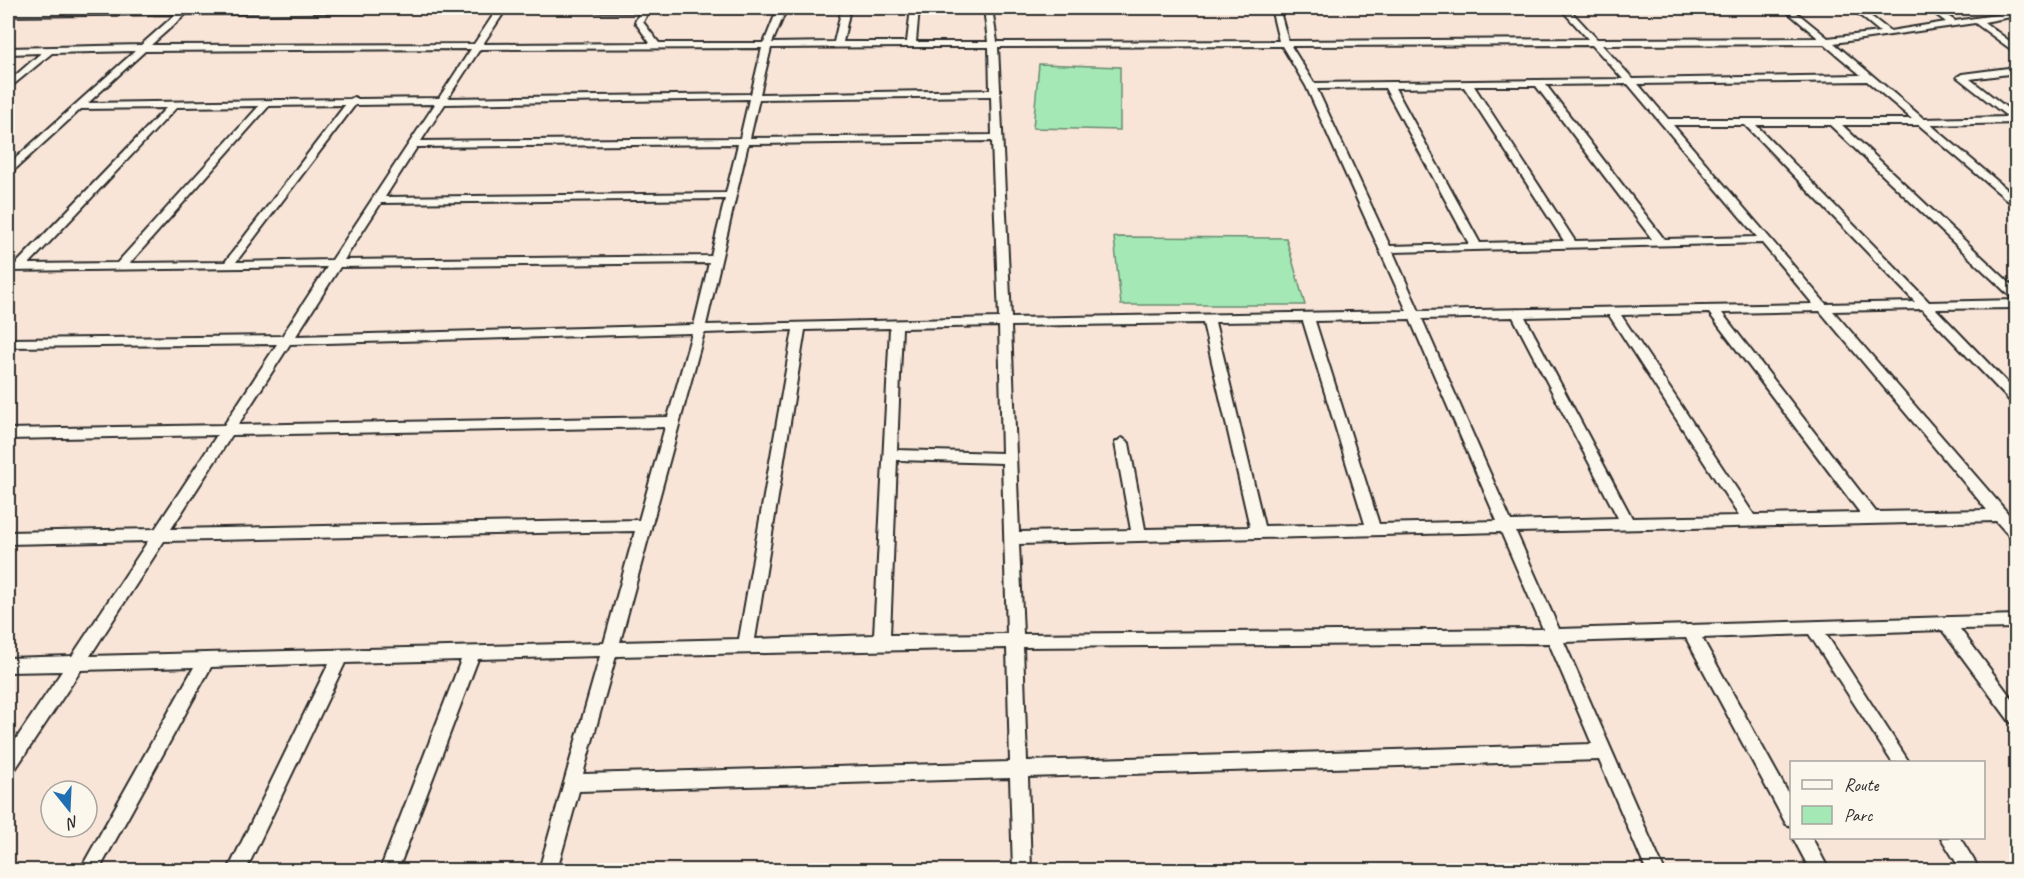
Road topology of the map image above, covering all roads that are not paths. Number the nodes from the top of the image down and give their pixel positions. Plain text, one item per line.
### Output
1 (25, 8) edge
2 (501, 8) edge
3 (588, 8) edge
4 (846, 8) edge
5 (915, 8) edge
6 (988, 8) edge
7 (1275, 8) edge
8 (1564, 8) edge
9 (1787, 8) edge
10 (1855, 8) edge
11 (1930, 8) edge
12 (186, 9) edge
13 (271, 9) edge
14 (351, 9) edge
15 (428, 9) edge
16 (645, 9) edge
17 (711, 9) edge
18 (783, 9) edge
19 (111, 10) edge
20 (12, 13) edge
21 (2016, 14) edge
22 (1976, 20) junction
23 (1954, 24) junction
24 (1888, 34) junction
25 (1594, 40) junction
26 (1827, 41) junction
27 (1284, 42) junction
28 (993, 44) junction
29 (656, 45) junction
30 (767, 45) junction
31 (475, 46) junction
32 (838, 46) junction
33 (911, 46) junction
34 (142, 48) junction
35 (50, 50) junction
36 (2016, 50) edge
37 (8, 51) edge
38 (2016, 70) edge
39 (1872, 78) junction
40 (1630, 81) junction
41 (1540, 84) junction
42 (1468, 85) junction
43 (8, 86) edge
44 (1389, 86) junction
45 (1311, 87) junction
46 (995, 93) junction
47 (755, 95) junction
48 (441, 99) junction
49 (354, 100) junction
50 (267, 103) junction
51 (174, 105) junction
52 (79, 106) junction
53 (2016, 119) edge
54 (1665, 122) junction
55 (1748, 122) junction
56 (1833, 122) junction
57 (1924, 122) junction
58 (997, 138) junction
59 (745, 140) junction
60 (413, 144) junction
61 (8, 170) edge
62 (730, 196) junction
63 (375, 200) junction
64 (2016, 202) edge
65 (1765, 240) junction
66 (1660, 242) junction
67 (1571, 244) junction
68 (1476, 246) junction
69 (1386, 249) junction
70 (716, 259) junction
71 (335, 264) junction
72 (228, 265) junction
73 (121, 266) junction
74 (20, 267) junction
75 (8, 268) edge
76 (2016, 295) edge
77 (2016, 304) edge
78 (1928, 306) junction
79 (1825, 308) junction
80 (1713, 310) junction
81 (1613, 312) junction
82 (1517, 314) junction
83 (1415, 315) junction
84 (1308, 317) junction
85 (1208, 319) junction
86 (1005, 323) junction
87 (896, 325) junction
88 (800, 326) junction
89 (699, 329) junction
90 (285, 340) junction
91 (8, 343) edge
92 (2016, 399) edge
93 (674, 422) junction
94 (227, 431) junction
95 (8, 434) edge
96 (1122, 443) dead end
97 (890, 455) junction
98 (1009, 458) junction
99 (2001, 515) junction
100 (1872, 518) junction
101 (1750, 521) junction
102 (1628, 524) junction
103 (645, 525) junction
104 (1508, 527) junction
105 (1374, 530) junction
106 (1258, 532) junction
107 (160, 534) junction
108 (2016, 534) edge
109 (1139, 535) junction
110 (8, 538) edge
111 (1012, 538) junction
112 (2016, 621) edge
113 (1946, 623) junction
114 (1814, 627) junction
115 (1690, 632) junction
116 (1554, 636) junction
117 (1015, 641) junction
118 (882, 642) junction
119 (746, 645) junction
120 (610, 649) junction
121 (472, 653) junction
122 (340, 655) junction
123 (207, 659) junction
124 (77, 662) junction
125 (8, 665) edge
126 (2016, 717) edge
127 (1603, 752) junction
128 (1901, 761) edge
129 (8, 765) edge
130 (1019, 770) junction
131 (573, 783) junction
132 (1790, 816) edge
133 (1803, 839) edge
134 (1951, 839) edge
135 (89, 870) edge
136 (237, 870) edge
137 (389, 870) edge
138 (548, 870) edge
139 (1022, 870) edge
140 (1655, 870) edge
141 (1820, 870) edge
142 (1971, 870) edge

1 - 20 street
2 - 3 street
2 - 15 street
2 - 31 street
3 - 16 street
4 - 32 street
5 - 33 street
6 - 28 street
7 - 27 street
8 - 25 street
9 - 26 street
10 - 24 street
11 - 23 street
12 - 13 street
12 - 19 street
12 - 34 street
13 - 14 street
14 - 15 street
16 - 17 street
16 - 29 street
17 - 18 street
18 - 30 street
19 - 20 street
21 - 22 street
22 - 23 street
22 - 36 street
23 - 24 street
24 - 26 street
25 - 26 street
25 - 27 street
25 - 40 street
26 - 39 street
27 - 28 street
27 - 45 street
28 - 33 street
28 - 46 street
29 - 30 street
29 - 31 street
30 - 32 street
30 - 47 street
31 - 34 street
31 - 48 street
32 - 33 street
34 - 35 street
34 - 52 street
35 - 37 street
35 - 43 street
38 - 53 street
39 - 40 street
39 - 57 street
40 - 41 street
40 - 54 street
41 - 42 street
41 - 66 street
42 - 44 street
42 - 67 street
44 - 45 street
44 - 68 street
45 - 69 street
46 - 47 street
46 - 58 street
47 - 48 street
47 - 59 street
48 - 49 street
48 - 60 street
49 - 50 street
49 - 72 street
50 - 51 street
50 - 73 street
51 - 52 street
51 - 74 street
52 - 61 street
53 - 57 street
54 - 55 street
54 - 65 street
55 - 56 street
55 - 78 street
56 - 57 street
56 - 76 street
57 - 64 street
58 - 59 street
58 - 86 street
59 - 60 street
59 - 62 street
60 - 63 street
62 - 63 street
62 - 70 street
63 - 71 street
65 - 66 street
65 - 79 street
66 - 67 street
67 - 68 street
68 - 69 street
69 - 83 street
70 - 71 street
70 - 89 street
71 - 72 street
71 - 90 street
72 - 73 street
73 - 74 street
74 - 75 street
77 - 78 street
78 - 79 street
78 - 92 street
79 - 80 street
79 - 99 street
80 - 81 street
80 - 100 street
81 - 82 street
81 - 101 street
82 - 83 street
82 - 102 street
83 - 84 street
83 - 104 street
84 - 85 street
84 - 105 street
85 - 86 street
85 - 106 street
86 - 87 street
86 - 98 street
87 - 88 street
87 - 97 street
88 - 89 street
88 - 119 street
89 - 90 street
89 - 93 street
90 - 91 street
90 - 94 street
93 - 94 street
93 - 103 street
94 - 95 street
94 - 107 street
96 - 109 street
97 - 98 street
97 - 118 street
98 - 111 street
99 - 100 street
99 - 108 street
100 - 101 street
101 - 102 street
102 - 104 street
103 - 107 street
103 - 120 street
104 - 105 street
104 - 116 street
105 - 106 street
106 - 109 street
107 - 110 street
107 - 124 street
109 - 111 street
111 - 117 street
112 - 113 street
113 - 114 street
113 - 126 street
114 - 115 street
114 - 128 street
115 - 116 street
115 - 132 street
116 - 117 street
116 - 127 street
117 - 118 street
117 - 130 street
118 - 119 street
119 - 120 street
120 - 121 street
120 - 131 street
121 - 122 street
121 - 137 street
122 - 123 street
122 - 136 street
123 - 124 street
123 - 135 street
124 - 125 street
124 - 129 street
127 - 130 street
127 - 140 street
130 - 131 street
130 - 139 street
131 - 138 street
133 - 141 street
134 - 142 street

